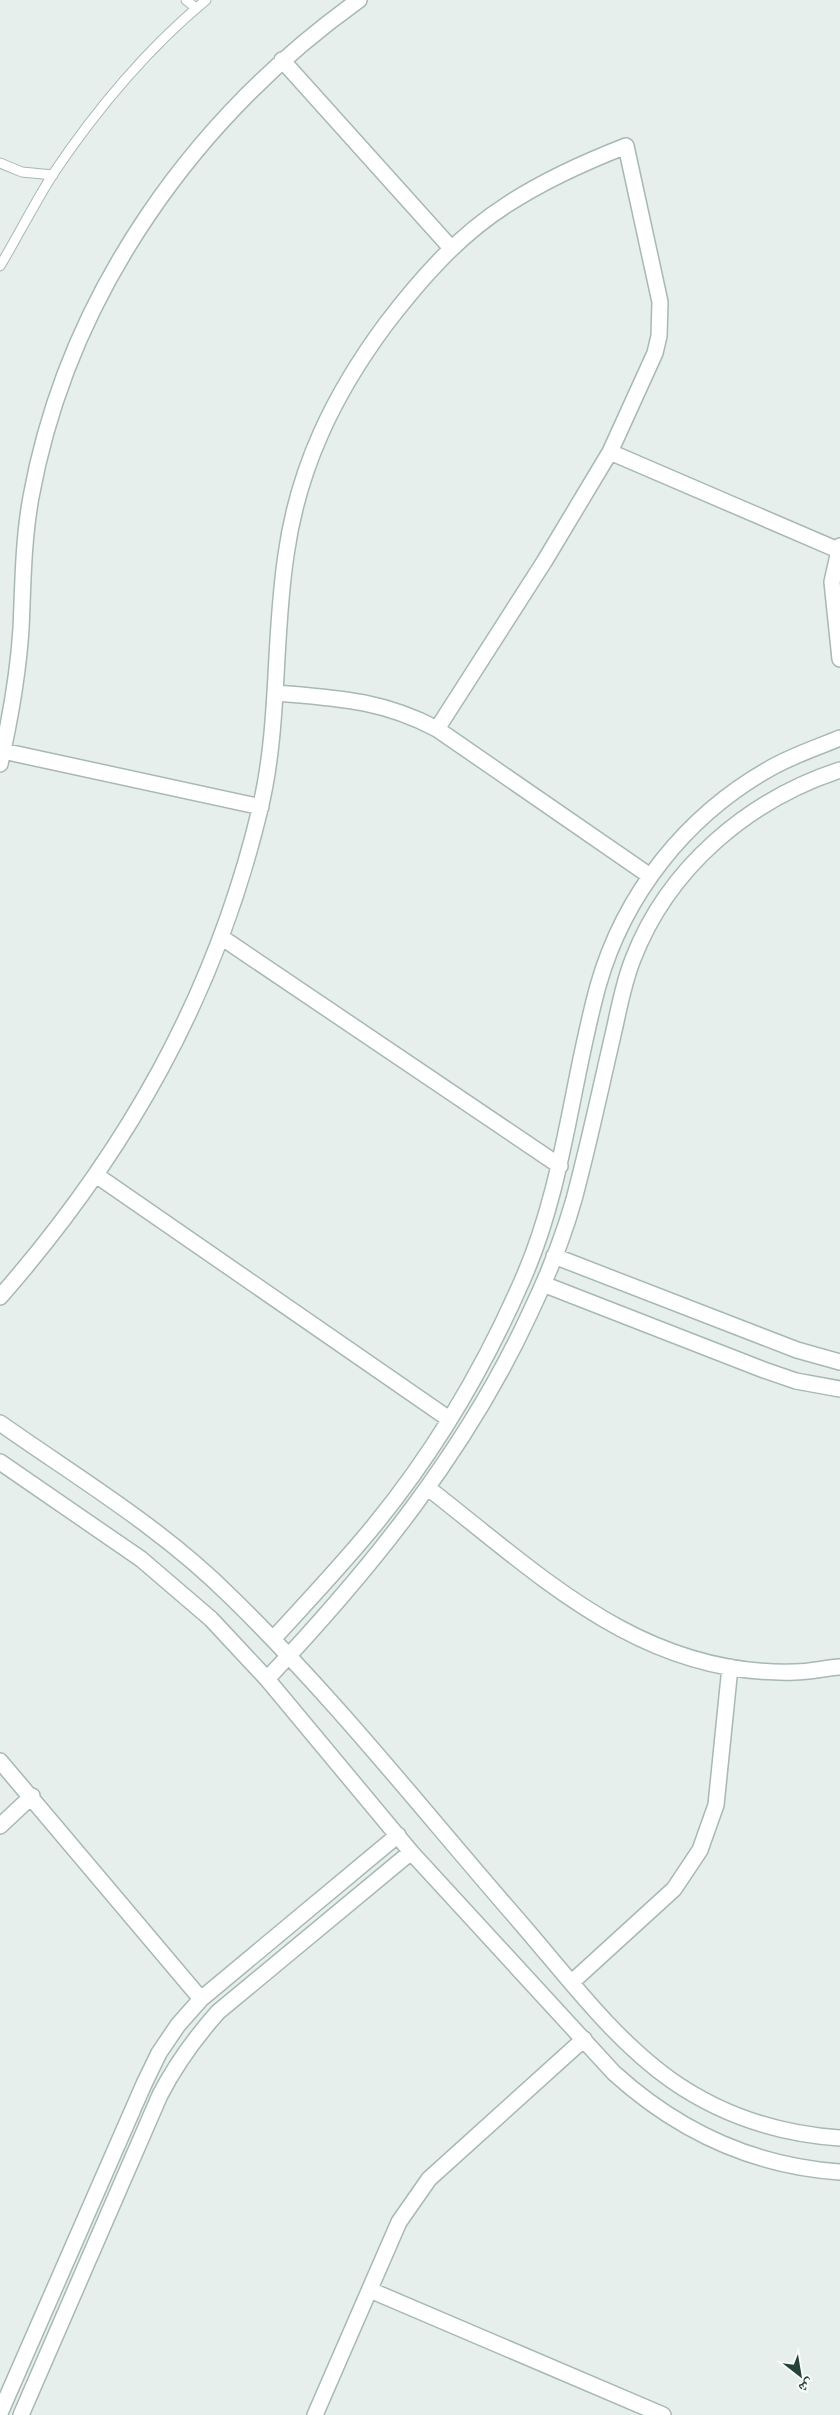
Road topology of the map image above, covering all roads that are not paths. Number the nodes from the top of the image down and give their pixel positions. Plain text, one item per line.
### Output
1 (186, 0) edge
2 (206, 0) edge
3 (360, 0) edge
4 (196, 8) junction
5 (282, 60) junction
6 (0, 163) edge
7 (53, 175) junction
8 (451, 248) junction
9 (0, 266) edge
10 (610, 452) junction
11 (839, 548) edge
12 (840, 659) edge
13 (277, 693) junction
14 (437, 728) junction
15 (840, 738) edge
16 (2, 758) edge
17 (840, 770) edge
18 (261, 806) junction
19 (650, 876) junction
20 (221, 937) junction
21 (560, 1166) junction
22 (96, 1175) junction
23 (554, 1256) junction
24 (543, 1284) junction
25 (0, 1297) edge
26 (840, 1362) edge
27 (840, 1388) edge
28 (449, 1419) junction
29 (0, 1423) edge
30 (0, 1462) edge
31 (428, 1488) junction
32 (273, 1639) junction
33 (289, 1655) junction
34 (840, 1666) edge
35 (730, 1668) junction
36 (267, 1678) junction
37 (0, 1761) edge
38 (32, 1796) junction
39 (0, 1826) edge
40 (398, 1835) junction
41 (412, 1852) junction
42 (572, 1982) junction
43 (201, 1999) junction
44 (584, 2038) junction
45 (840, 2138) edge
46 (840, 2172) edge
47 (370, 2290) junction
48 (0, 2412) edge
49 (21, 2415) edge
50 (315, 2415) edge
51 (664, 2415) edge

1 - 4 lane
2 - 4 lane
3 - 5 street
4 - 7 lane
5 - 8 street
5 - 16 street
6 - 7 lane
7 - 9 lane
8 - 10 street
8 - 13 street
10 - 11 street
10 - 14 street
11 - 12 street
13 - 14 street
13 - 18 street
14 - 19 street
15 - 19 street
16 - 18 street
17 - 23 street
18 - 20 street
19 - 21 street
20 - 21 street
20 - 22 street
21 - 28 street
22 - 25 street
22 - 28 street
23 - 24 street
23 - 26 street
24 - 27 street
24 - 31 street
28 - 32 street
29 - 32 street
30 - 36 street
31 - 33 street
31 - 35 street
32 - 33 street
33 - 36 street
33 - 42 street
34 - 35 street
35 - 42 street
36 - 40 street
37 - 38 street
38 - 39 street
38 - 43 street
40 - 41 street
40 - 43 street
41 - 44 street
41 - 49 street
42 - 45 street
43 - 48 street
44 - 46 street
44 - 47 street
47 - 50 street
47 - 51 street

